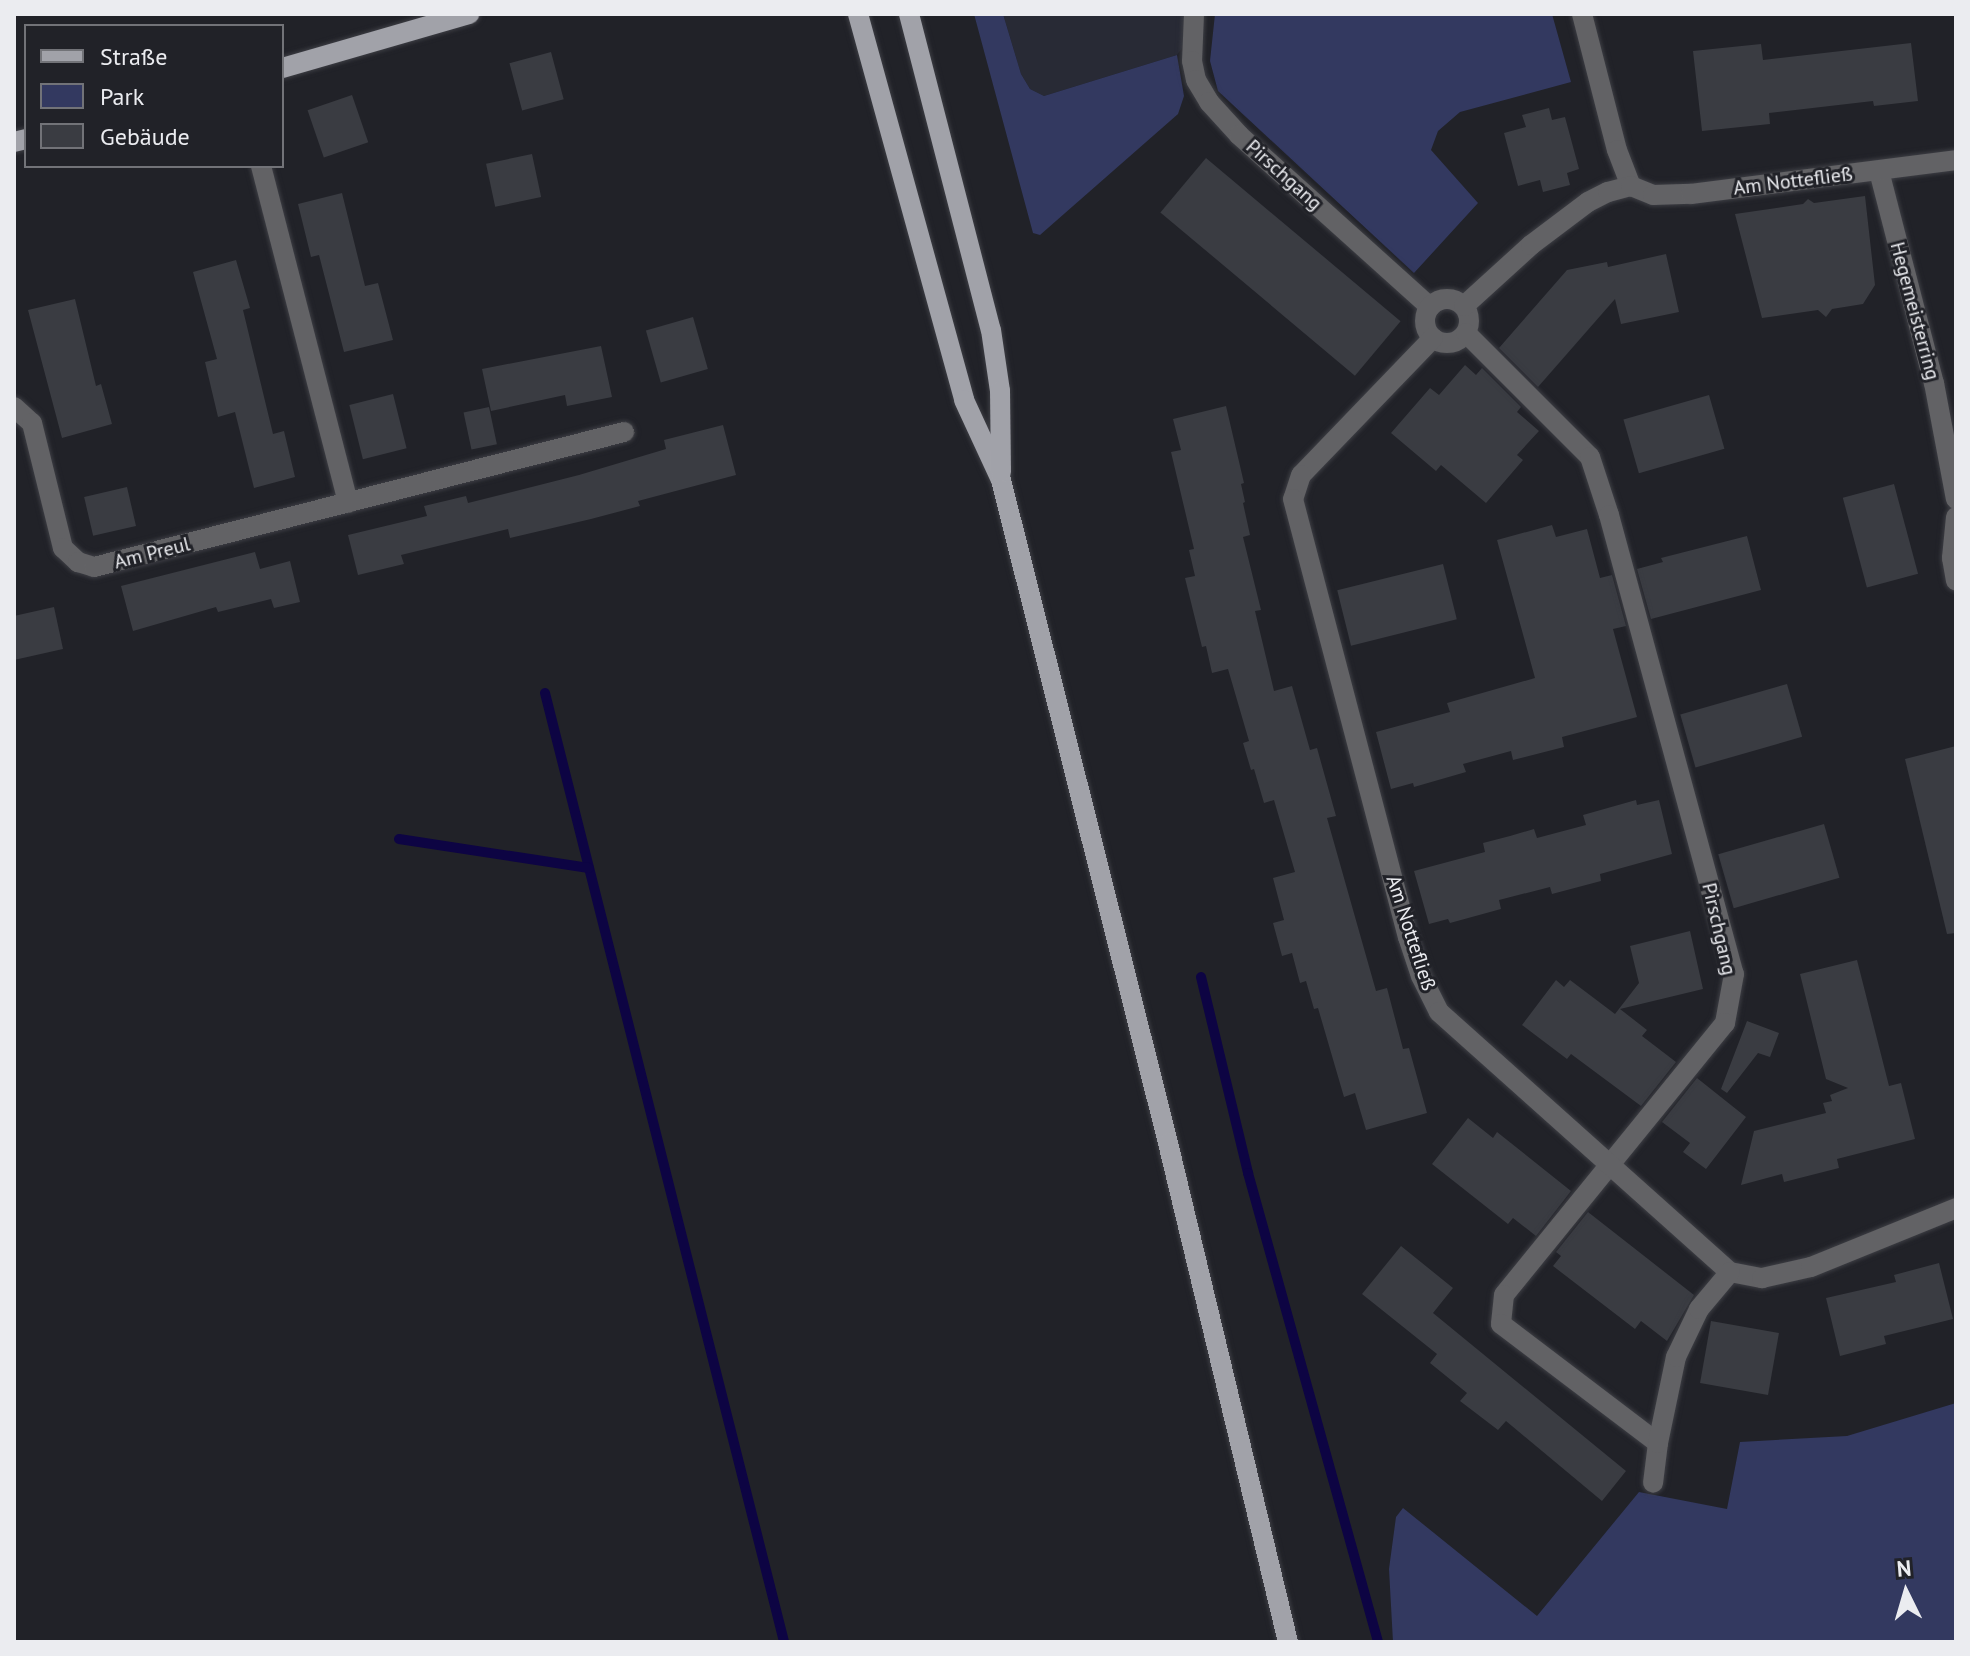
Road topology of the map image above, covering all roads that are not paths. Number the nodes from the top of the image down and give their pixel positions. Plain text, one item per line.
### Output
1 (469, 14) edge
2 (858, 14) edge
3 (909, 14) edge
4 (1194, 14) edge
5 (1582, 14) edge
6 (284, 67) edge
7 (1956, 160) edge
8 (262, 168) edge
9 (1879, 171) junction
10 (1631, 186) junction
11 (1464, 306) junction
12 (1430, 307) junction
13 (1466, 333) junction
14 (1433, 338) junction
15 (14, 407) edge
16 (624, 432) dead end
17 (1001, 480) junction
18 (1956, 499) edge
19 (348, 503) junction
20 (1956, 517) edge
21 (1956, 581) edge
22 (1607, 1166) junction
23 (1956, 1208) edge
24 (1730, 1272) junction
25 (1658, 1443) junction
26 (1653, 1483) dead end
27 (1288, 1642) edge

1 - 6 main road
2 - 17 main road
3 - 17 main road
4 - 12 street, Pirschgang
5 - 10 street
7 - 9 street, Am Nottefließ
8 - 19 street
9 - 10 street, Am Nottefließ
9 - 18 street, Hegemeisterring
10 - 11 street
11 - 12 street
11 - 13 street
12 - 14 street
13 - 14 street
13 - 22 street, Pirschgang
14 - 22 street, Am Nottefließ
15 - 19 street, Am Preul
16 - 19 street, Am Preul
17 - 27 main road
20 - 21 street
22 - 24 street, Am Nottefließ
22 - 25 street, Pirschgang
23 - 24 street
24 - 25 street
25 - 26 street

